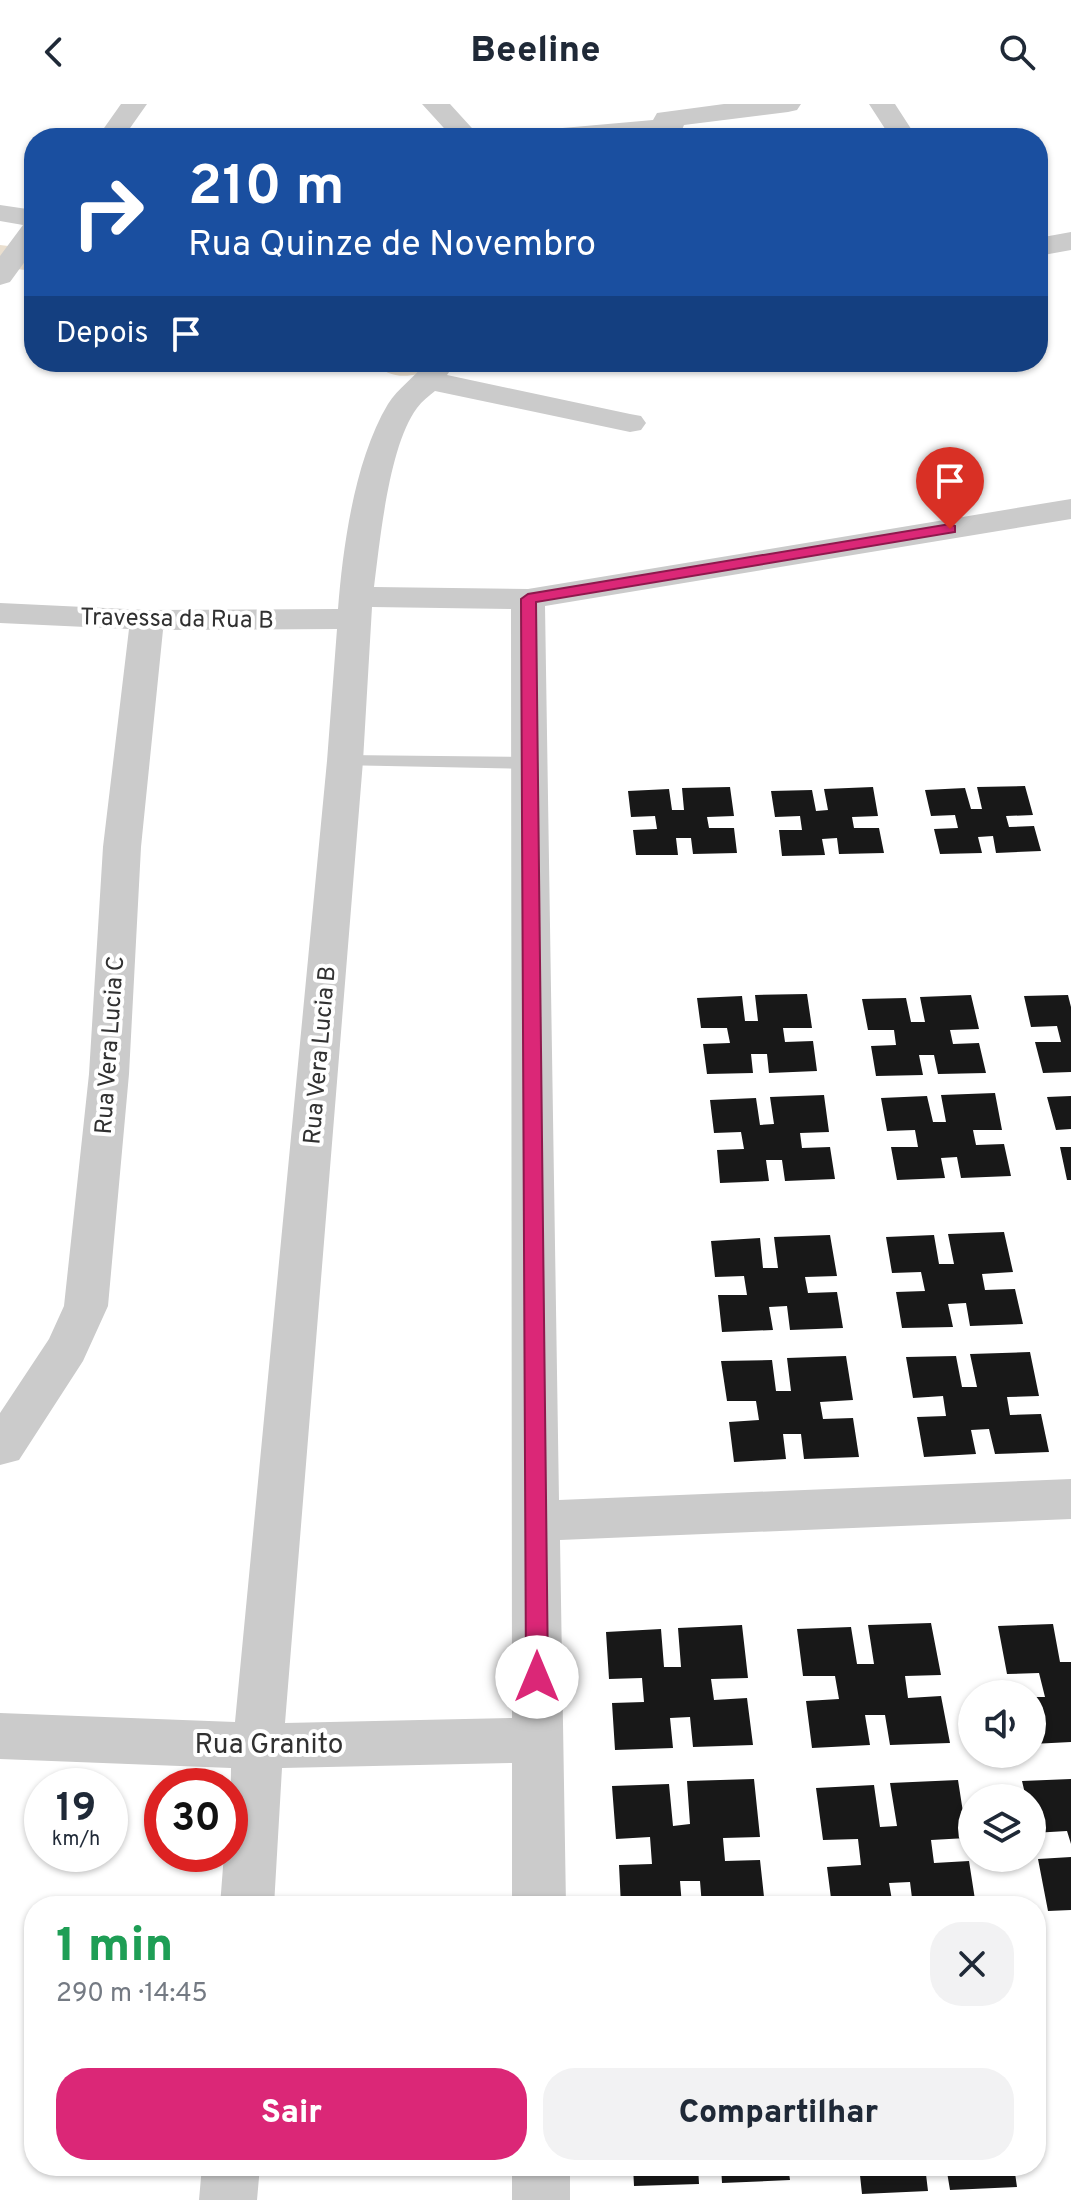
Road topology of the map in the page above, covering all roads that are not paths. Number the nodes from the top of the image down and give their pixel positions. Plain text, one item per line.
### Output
1 (134, 104) edge
2 (435, 104) edge
3 (788, 104) edge
4 (882, 104) edge
5 (669, 122) edge
6 (117, 128) edge
7 (458, 128) edge
8 (621, 128) edge
9 (898, 128) edge
10 (0, 213) edge
11 (24, 217) edge
12 (1071, 241) edge
13 (1048, 245) edge
14 (426, 372) edge
15 (439, 372) edge
16 (630, 423) dead end
17 (1071, 509) edge
18 (528, 599) junction
19 (355, 608) junction
20 (0, 613) edge
21 (147, 620) junction
22 (345, 761) junction
23 (529, 763) junction
24 (1, 1455) edge
25 (1071, 1499) edge
26 (536, 1521) junction
27 (0, 1736) edge
28 (538, 1740) junction
29 (258, 1746) junction
30 (248, 1896) edge
31 (539, 1896) edge
32 (230, 2176) edge
33 (541, 2176) edge
34 (228, 2200) edge
35 (541, 2200) edge

1 - 6 street
2 - 7 street
3 - 5 street
4 - 9 street
5 - 8 street
10 - 11 street
12 - 13 street
14 - 19 street, Rua Vera Lucia B
15 - 16 street
17 - 18 street, Travessa da Rua B
18 - 19 street, Travessa da Rua B
18 - 23 street
19 - 21 street, Travessa da Rua B
19 - 22 street, Rua Vera Lucia B
20 - 21 street, Travessa da Rua B
21 - 24 street, Rua Vera Lucia C
22 - 23 lane
22 - 29 street, Rua Vera Lucia B
23 - 26 street
25 - 26 street
26 - 28 street
27 - 29 street, Rua Granito
28 - 29 street, Rua Granito
28 - 31 street
29 - 30 street, Rua Vera Lucia B
32 - 34 street
33 - 35 street

